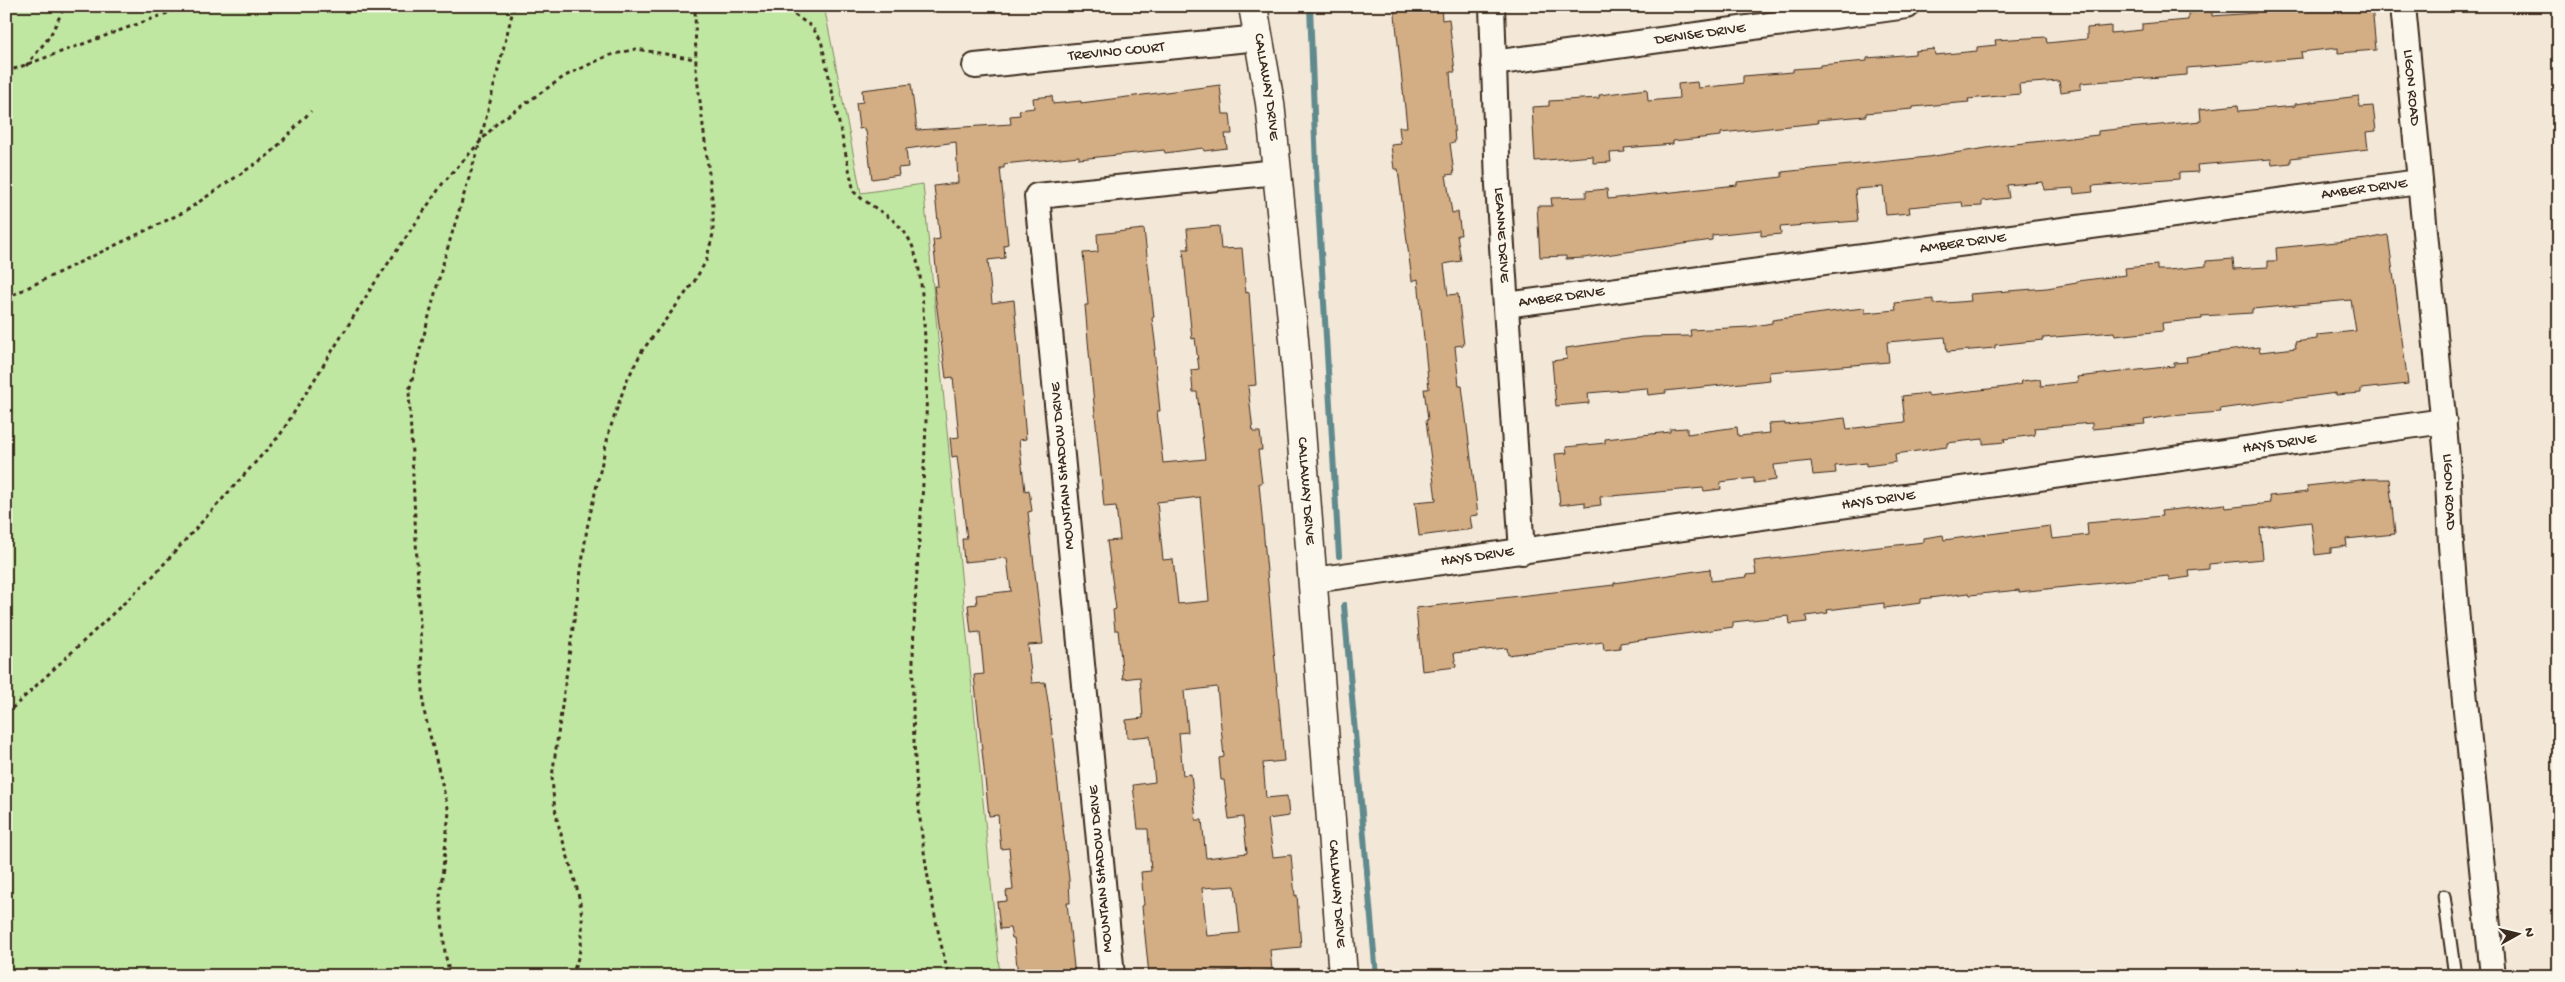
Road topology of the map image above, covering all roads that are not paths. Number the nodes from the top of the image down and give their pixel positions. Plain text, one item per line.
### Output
1 (1253, 6) edge
2 (1492, 6) edge
3 (1907, 6) edge
4 (2403, 6) edge
5 (1260, 38) junction
6 (1493, 62) junction
7 (975, 66) dead end
8 (1277, 172) junction
9 (2419, 182) junction
10 (1506, 305) junction
11 (2444, 421) junction
12 (1522, 552) junction
13 (1314, 580) junction
14 (2444, 896) dead end
15 (1112, 976) edge
16 (1343, 976) edge
17 (2455, 976) edge
18 (2493, 976) edge

1 - 5 street, CALLAWAY DRIVE
2 - 6 street, LEANNE DRIVE
3 - 6 street, DENISE DRIVE
4 - 9 street, LIGON ROAD
5 - 7 street, TREVINO COURT
5 - 8 street, CALLAWAY DRIVE
6 - 10 street, LEANNE DRIVE
8 - 13 street, CALLAWAY DRIVE
8 - 15 street, MOUNTAIN SHADOW DRIVE
9 - 10 street, AMBER DRIVE
9 - 11 street, LIGON ROAD
10 - 12 street, LEANNE DRIVE
11 - 12 street, HAYS DRIVE
11 - 18 street, LIGON ROAD
12 - 13 street, HAYS DRIVE
13 - 16 street, CALLAWAY DRIVE
14 - 17 lane

